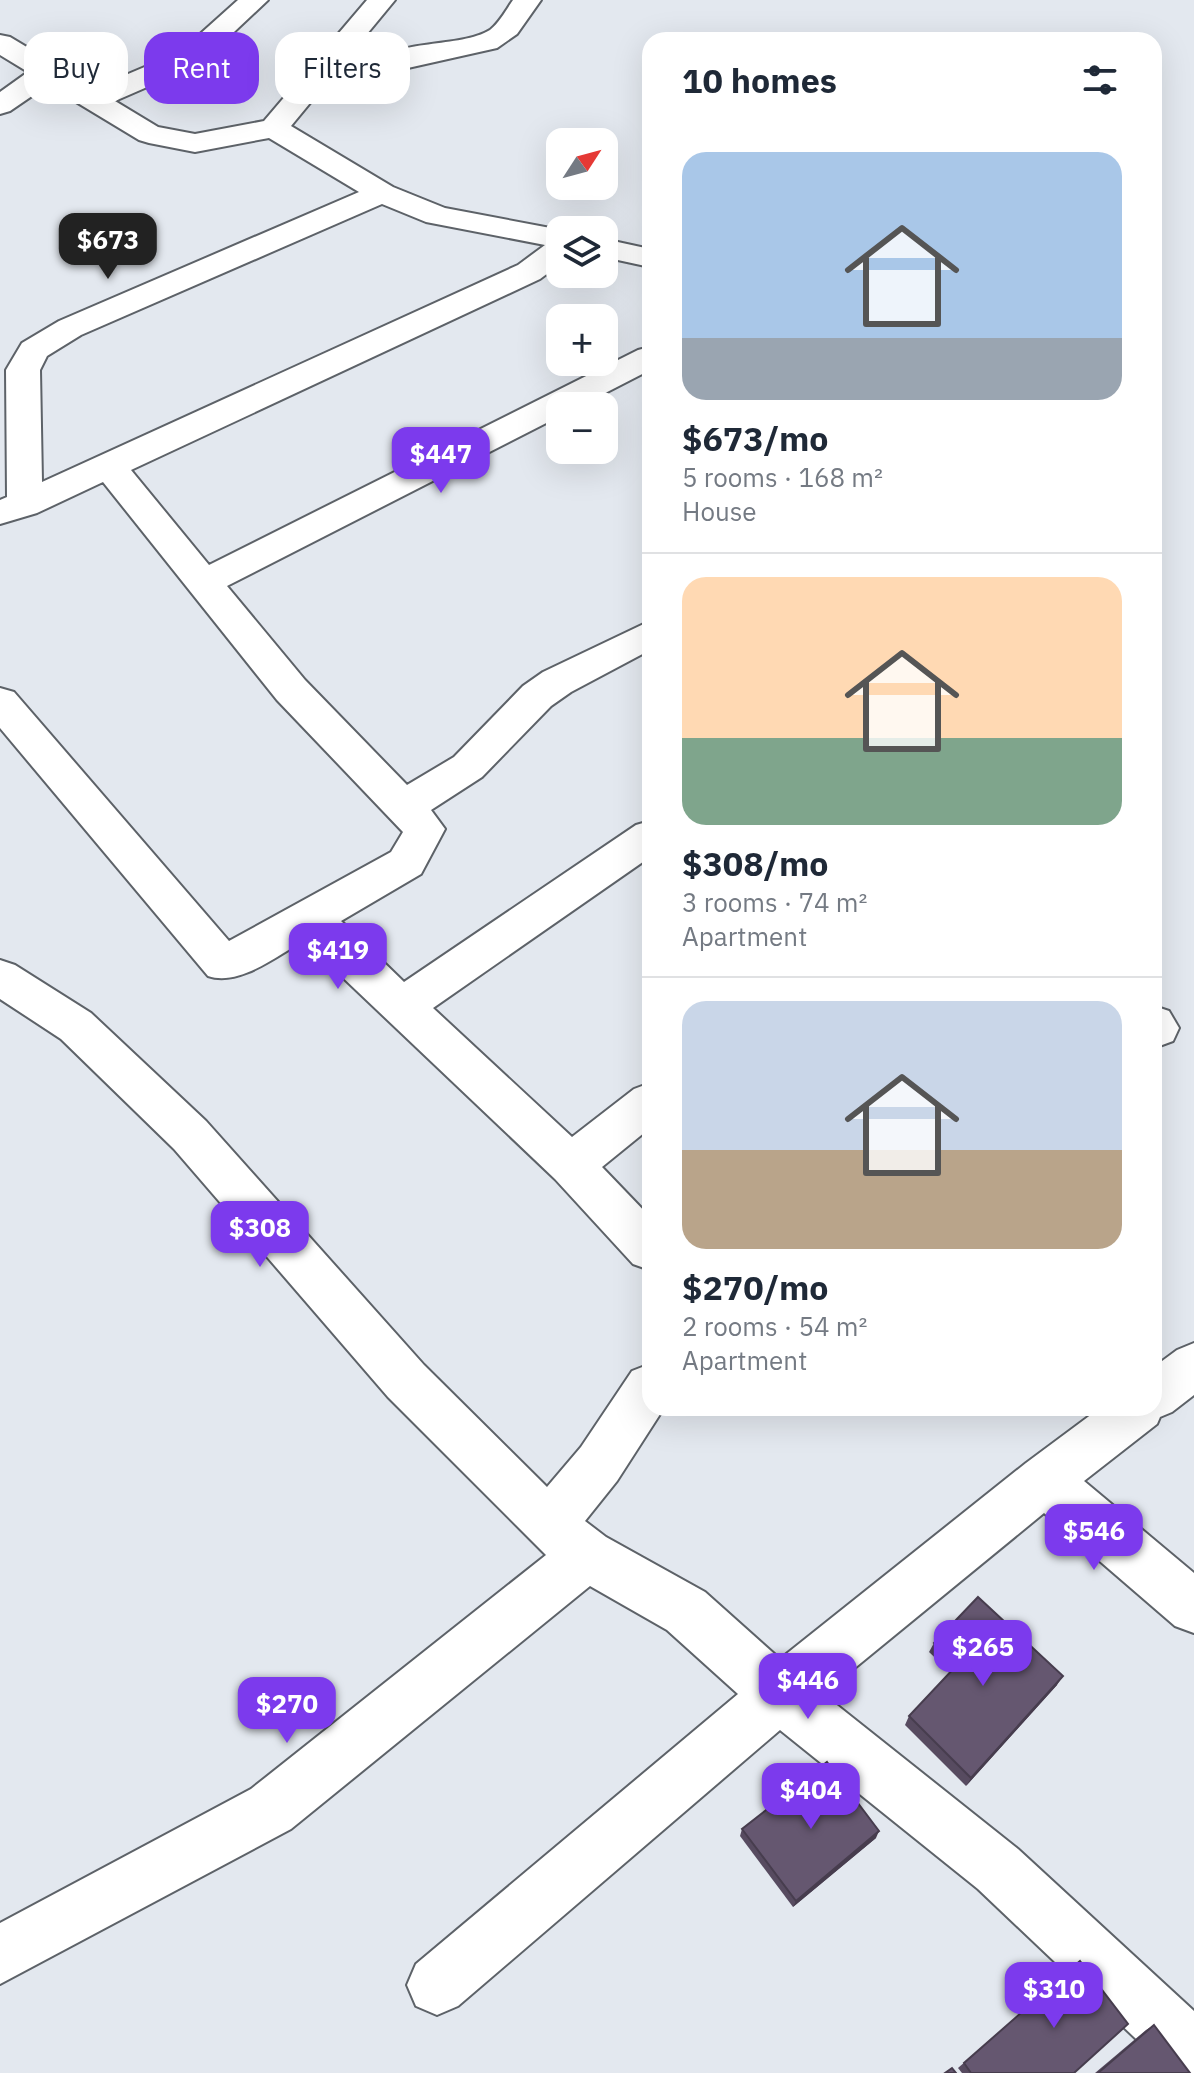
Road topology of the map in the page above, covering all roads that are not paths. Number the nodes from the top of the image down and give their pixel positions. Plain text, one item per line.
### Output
1 (254, 0) edge
2 (381, 0) edge
3 (527, 0) edge
4 (0, 43) edge
5 (410, 57) edge
6 (24, 59) edge
7 (128, 85) edge
8 (24, 88) edge
9 (99, 104) edge
10 (0, 105) edge
11 (274, 128) junction
12 (382, 193) junction
13 (546, 236) edge
14 (618, 251) edge
15 (642, 256) edge
16 (546, 259) edge
17 (642, 361) edge
18 (109, 466) junction
19 (13, 509) edge
20 (205, 582) junction
21 (642, 638) edge
22 (0, 702) edge
23 (404, 807) junction
24 (642, 842) edge
25 (314, 916) junction
26 (0, 977) edge
27 (403, 1006) junction
28 (642, 1108) edge
29 (571, 1165) junction
30 (642, 1240) edge
31 (1194, 1366) edge
32 (1162, 1390) edge
33 (642, 1399) edge
34 (1128, 1416) edge
35 (1044, 1480) junction
36 (568, 1540) junction
37 (1194, 1607) edge
38 (779, 1694) junction
39 (0, 1955) edge
40 (437, 1985) dead end
41 (1194, 2052) edge

1 - 7 street
2 - 11 street
3 - 5 street
4 - 6 street
8 - 10 street
9 - 11 street
11 - 12 street
12 - 13 street
12 - 19 street
14 - 15 street
16 - 18 street
17 - 20 street
18 - 19 street
18 - 20 street
20 - 23 street
21 - 23 street
22 - 25 street
23 - 25 street
24 - 27 street
25 - 27 street
26 - 36 street
27 - 29 street
28 - 29 street
29 - 30 street
31 - 32 street
33 - 36 street
34 - 35 street
35 - 37 street
35 - 38 street
36 - 38 street
36 - 39 street
38 - 40 street
38 - 41 street

